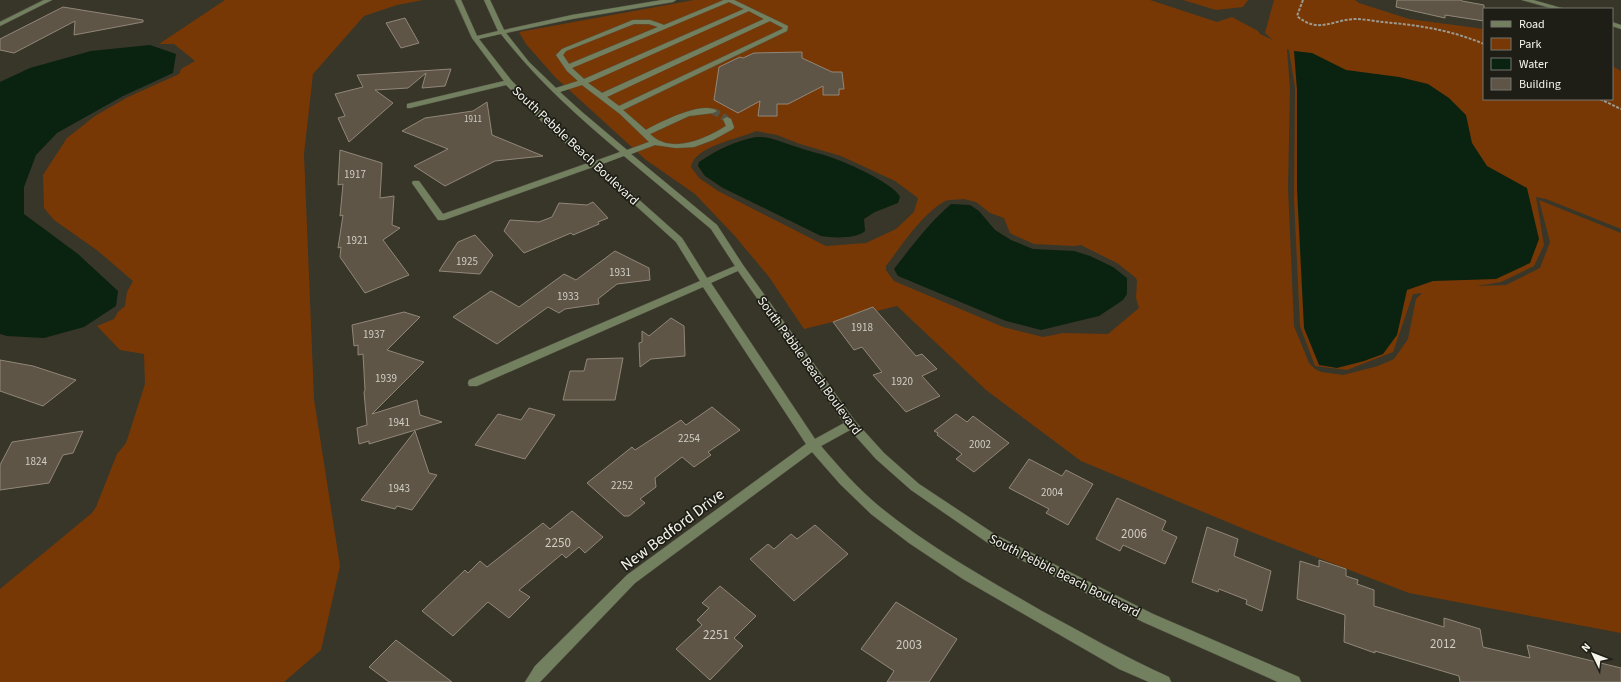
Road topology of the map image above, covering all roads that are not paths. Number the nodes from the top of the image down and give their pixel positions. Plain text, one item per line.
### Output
1 (49, 0) edge
2 (458, 0) edge
3 (488, 0) edge
4 (673, 0) edge
5 (729, 0) edge
6 (1526, 0) edge
7 (1558, 8) edge
8 (749, 9) junction
9 (769, 19) junction
10 (0, 24) edge
11 (664, 27) junction
12 (502, 32) junction
13 (475, 38) junction
14 (569, 67) junction
15 (508, 82) junction
16 (584, 82) junction
17 (555, 91) junction
18 (602, 96) junction
19 (410, 106) dead end
20 (619, 109) junction
21 (713, 111) tunnel mouth
22 (727, 118) dead end
23 (646, 134) junction
24 (654, 143) junction
25 (628, 153) junction
26 (595, 164) junction
27 (416, 183) dead end
28 (740, 267) junction
29 (705, 282) junction
30 (473, 382) dead end
31 (851, 424) junction
32 (813, 445) junction
33 (532, 682) edge
34 (1164, 682) edge
35 (1294, 682) edge

1 - 10 street
2 - 13 street, South Pebble Beach Boulevard
3 - 12 street, South Pebble Beach Boulevard
4 - 12 street
5 - 8 street
5 - 11 street
6 - 7 street
8 - 9 street
8 - 16 street
9 - 18 street
9 - 20 street
11 - 14 street
11 - 14 street
12 - 13 street
12 - 17 street, South Pebble Beach Boulevard
13 - 15 street, South Pebble Beach Boulevard
14 - 16 street
15 - 19 street
15 - 26 street, South Pebble Beach Boulevard
16 - 17 street
16 - 18 street
17 - 25 street, South Pebble Beach Boulevard
18 - 20 street
20 - 23 street
21 - 23 street
22 - 24 street
23 - 24 street
24 - 25 street
25 - 26 street
25 - 28 street, South Pebble Beach Boulevard
26 - 27 street
26 - 29 street, South Pebble Beach Boulevard
28 - 29 street
28 - 31 street, South Pebble Beach Boulevard
29 - 30 street
29 - 32 street, South Pebble Beach Boulevard
31 - 32 street, New Bedford Drive
31 - 35 street, South Pebble Beach Boulevard
32 - 33 street, New Bedford Drive
32 - 34 street, South Pebble Beach Boulevard

